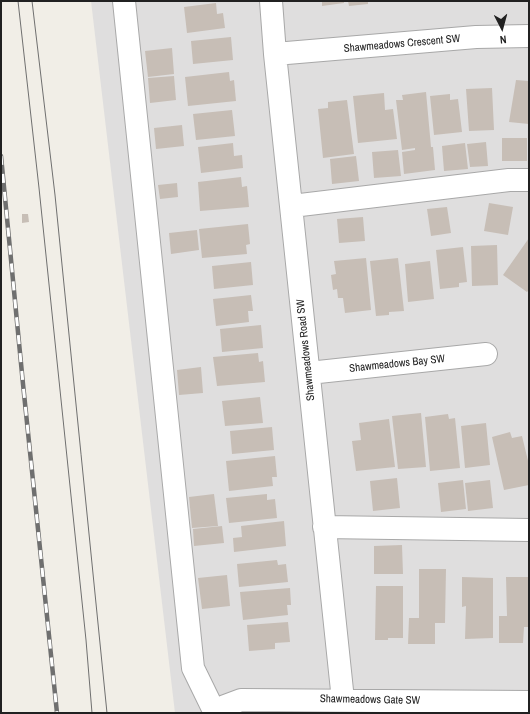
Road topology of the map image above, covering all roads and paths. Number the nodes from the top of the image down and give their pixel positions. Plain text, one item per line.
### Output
1 (124, 1) edge
2 (271, 1) edge
3 (529, 36) edge
4 (275, 54) junction
5 (529, 180) edge
6 (292, 206) junction
7 (486, 354) dead end
8 (309, 373) junction
9 (324, 527) junction
10 (529, 530) edge
11 (342, 700) junction
12 (529, 702) edge
13 (214, 713) edge

1 - 13 street
2 - 4 street, Shawmeadows Road SW
3 - 4 street, Shawmeadows Crescent SW
4 - 6 street, Shawmeadows Road SW
5 - 6 street
6 - 8 street, Shawmeadows Road SW
7 - 8 street, Shawmeadows Bay SW
8 - 9 street, Shawmeadows Road SW
9 - 10 street
9 - 11 street, Shawmeadows Road SW
11 - 12 street, Shawmeadows Gate SW
11 - 13 street, Shawmeadows Gate SW

